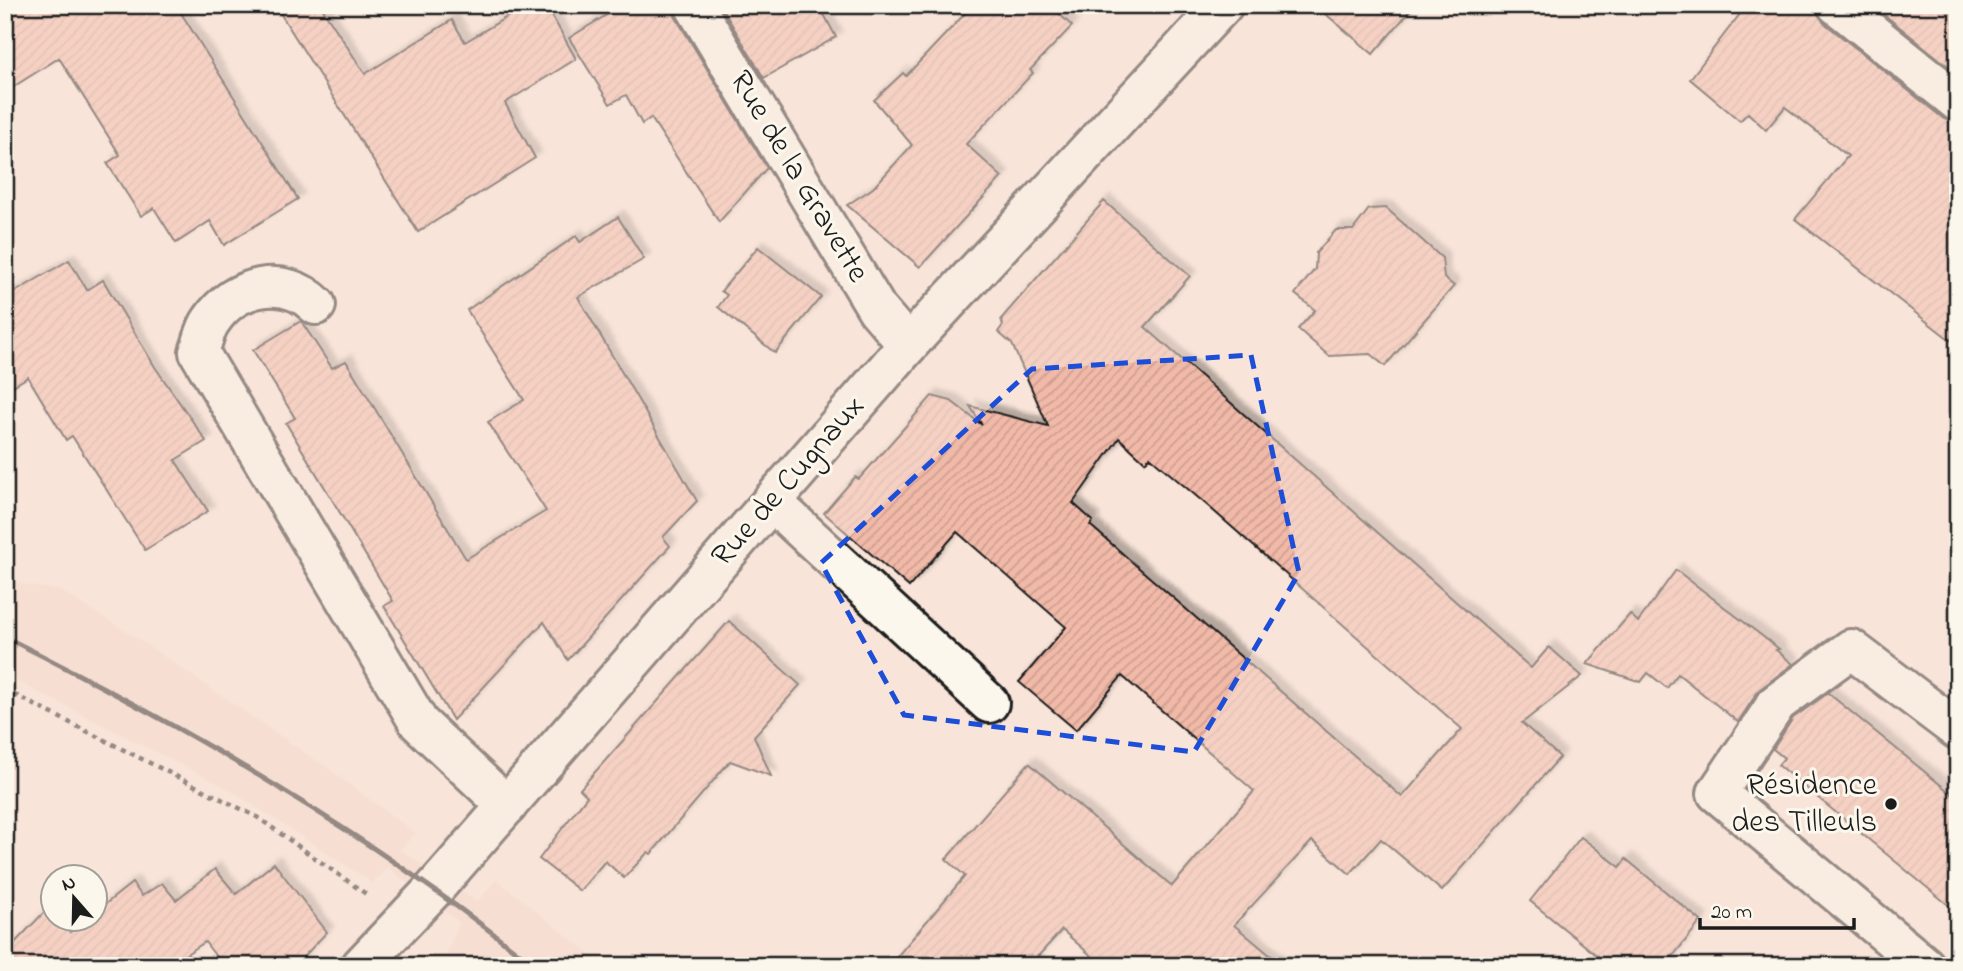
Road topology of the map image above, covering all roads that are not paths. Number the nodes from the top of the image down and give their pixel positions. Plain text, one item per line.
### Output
1 (694, 5) edge
2 (1223, 5) edge
3 (1837, 5) edge
4 (1958, 102) edge
5 (316, 305) dead end
6 (908, 345) junction
7 (772, 502) junction
8 (989, 703) dead end
9 (1958, 730) edge
10 (507, 806) junction
11 (361, 966) edge
12 (1925, 966) edge

1 - 6 street, Rue de la Gravette
2 - 6 street, Rue de Cugnaux
3 - 4 street
5 - 10 street
6 - 7 street, Rue de Cugnaux
7 - 8 street
7 - 10 street, Rue de Cugnaux
9 - 12 street
10 - 11 street, Rue de Cugnaux

